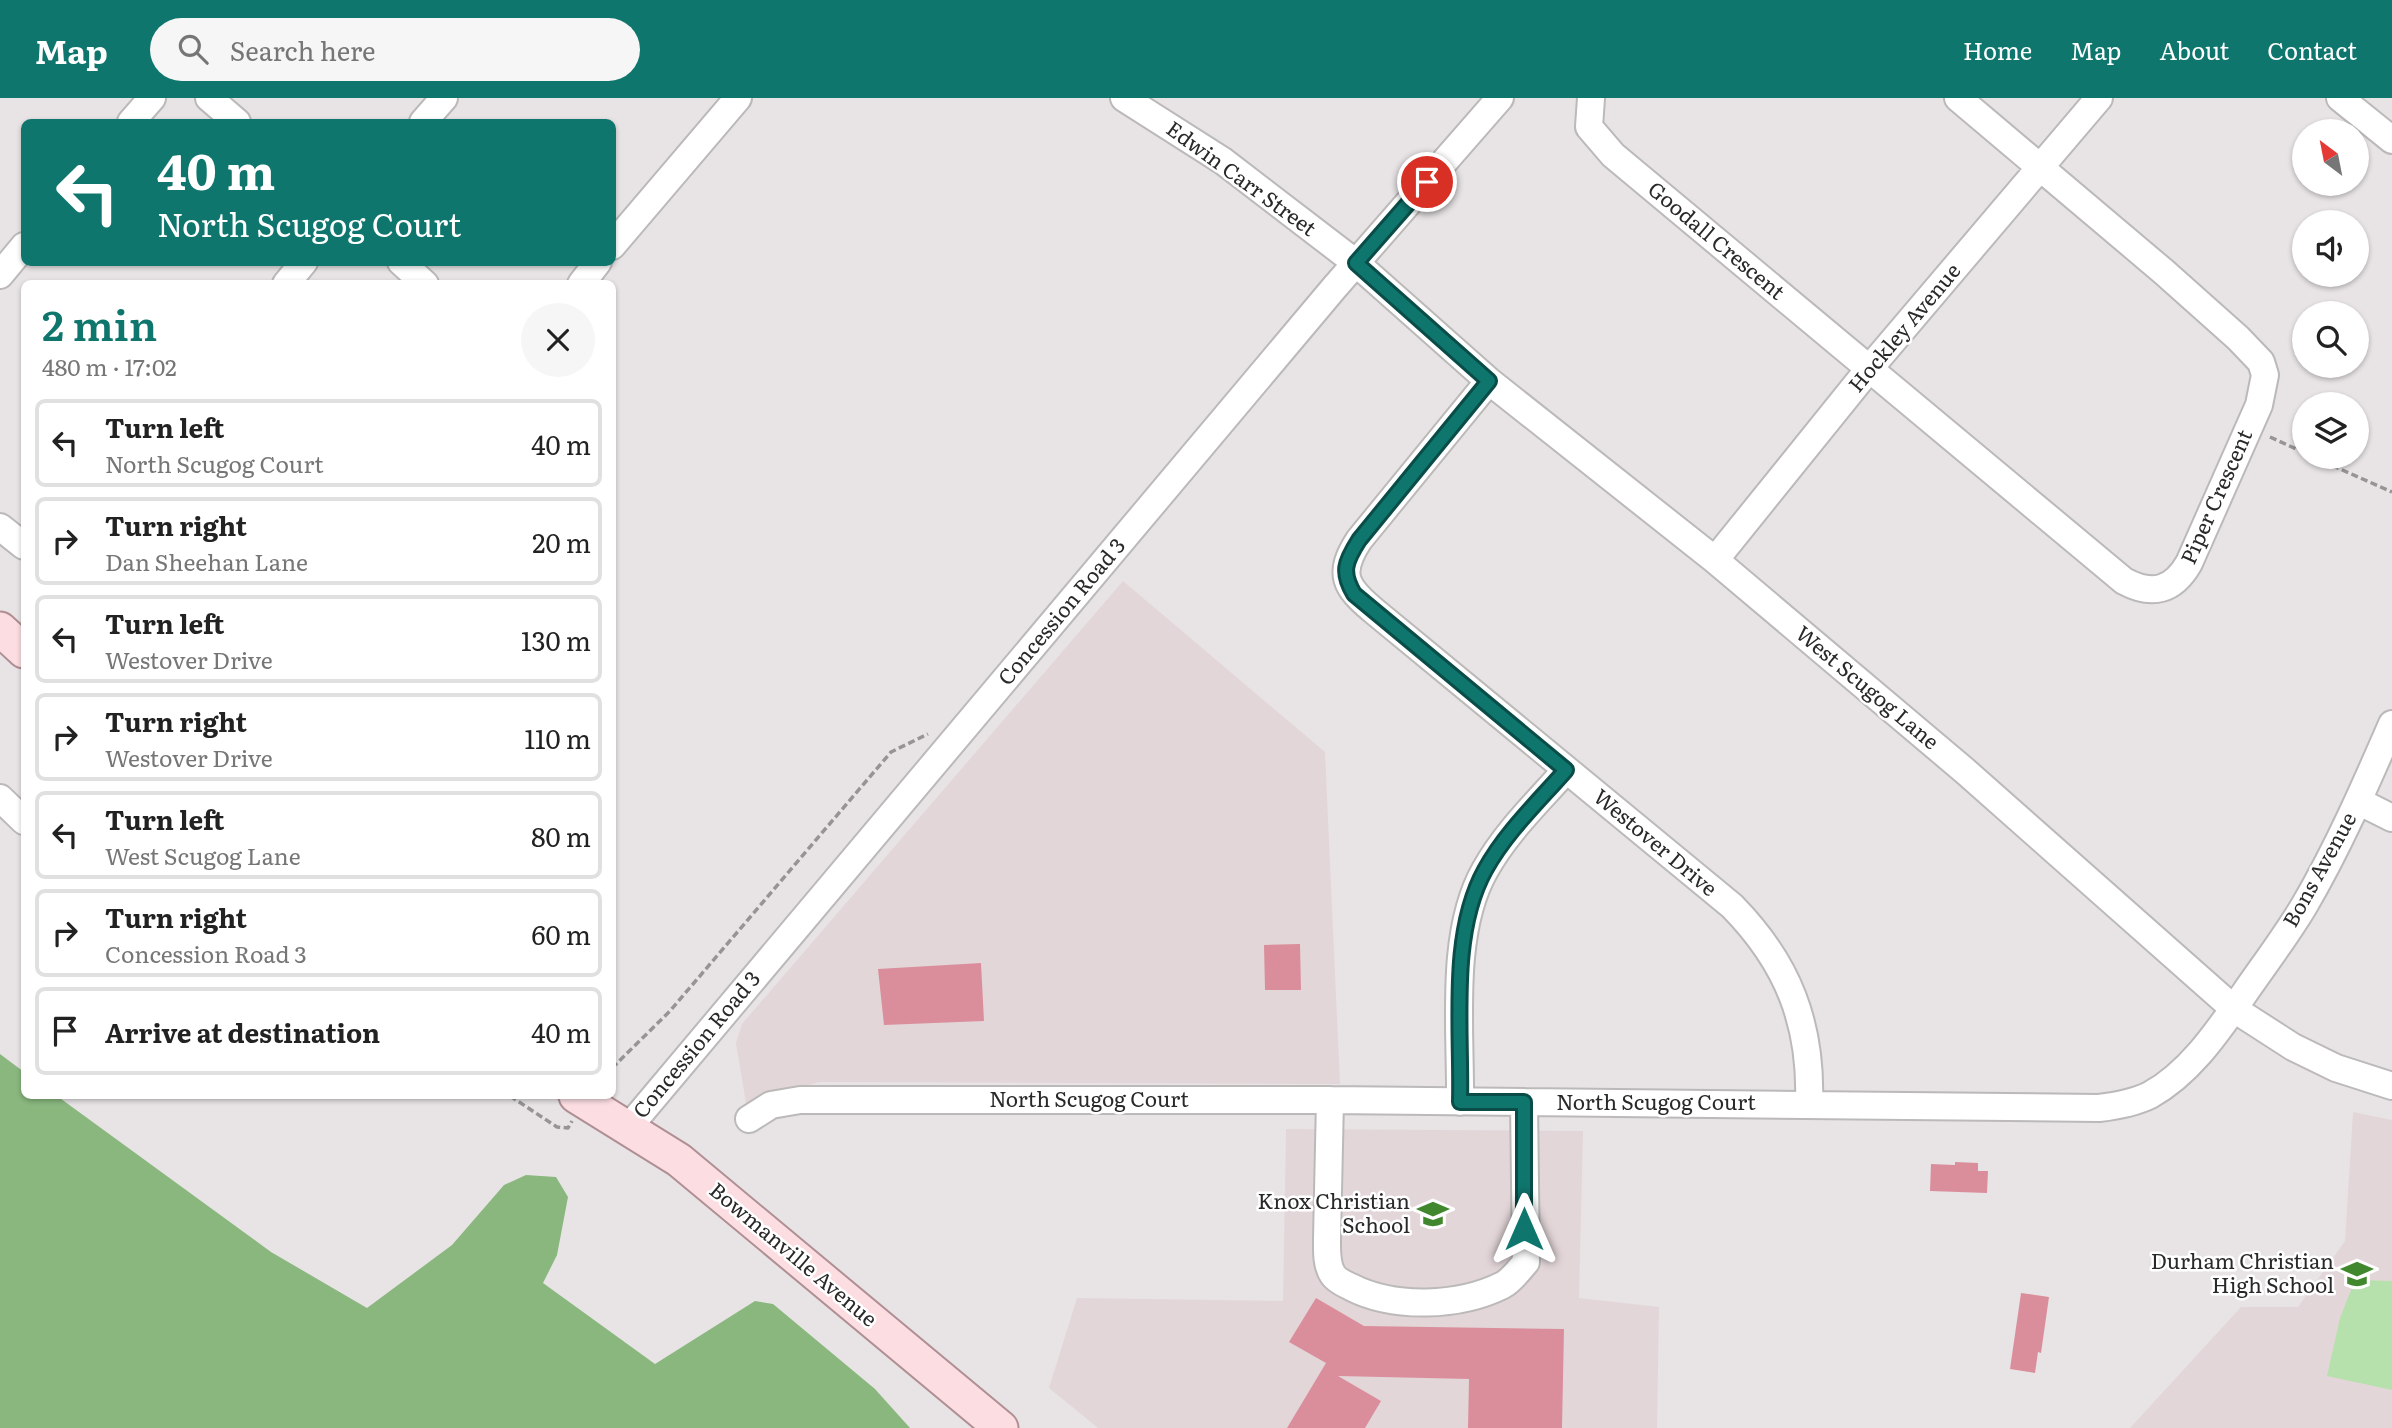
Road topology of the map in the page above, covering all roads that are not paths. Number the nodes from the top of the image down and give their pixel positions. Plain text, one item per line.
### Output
1 (152, 98) edge
2 (209, 98) edge
3 (444, 98) edge
4 (738, 98) edge
5 (1124, 98) edge
6 (1500, 98) edge
7 (1591, 98) edge
8 (1958, 98) edge
9 (2099, 98) edge
10 (2340, 98) edge
11 (134, 119) edge
12 (234, 119) edge
13 (426, 119) edge
14 (2392, 140) edge
15 (2040, 167) junction
16 (616, 241) edge
17 (21, 250) edge
18 (1356, 263) junction
19 (301, 266) edge
20 (405, 266) edge
21 (595, 266) edge
22 (0, 275) edge
23 (289, 280) edge
24 (421, 280) edge
25 (584, 280) edge
26 (1869, 369) junction
27 (1489, 381) junction
28 (0, 527) edge
29 (21, 544) edge
30 (1715, 561) junction
31 (0, 629) edge
32 (21, 648) edge
33 (2392, 724) edge
34 (1566, 770) junction
35 (0, 798) edge
36 (2358, 801) junction
37 (21, 818) edge
38 (2392, 818) edge
39 (2234, 1009) junction
40 (2392, 1086) edge
41 (580, 1099) edge
42 (1330, 1100) junction
43 (1460, 1102) junction
44 (1524, 1102) junction
45 (1809, 1104) junction
46 (750, 1119) dead end
47 (628, 1128) junction
48 (1001, 1428) edge

1 - 11 street
2 - 12 street
3 - 13 street
4 - 16 street
5 - 18 street, Edwin Carr Street
6 - 18 street, Concession Road 3
7 - 26 street, Goodall Crescent
8 - 15 street
9 - 15 street, Hockley Avenue
10 - 14 street
15 - 26 street, Hockley Avenue
15 - 26 street, Piper Crescent
17 - 22 street
18 - 27 street, West Scugog Lane
18 - 47 street, Concession Road 3
19 - 23 street
20 - 24 street
21 - 25 street
26 - 30 street, Hockley Avenue
27 - 30 street, West Scugog Lane
27 - 34 street, Westover Drive
28 - 29 street
30 - 39 street, West Scugog Lane
31 - 32 main road
33 - 36 street, Bons Avenue
34 - 43 street
34 - 45 street, Westover Drive
35 - 37 street
36 - 38 street
36 - 39 street, Bons Avenue
39 - 40 street, West Scugog Lane
39 - 45 street, North Scugog Court
41 - 47 main road, Bowmanville Avenue
42 - 43 street, North Scugog Court
42 - 44 street
42 - 46 street, North Scugog Court
43 - 44 street, North Scugog Court
44 - 45 street, North Scugog Court
47 - 48 main road, Bowmanville Avenue

